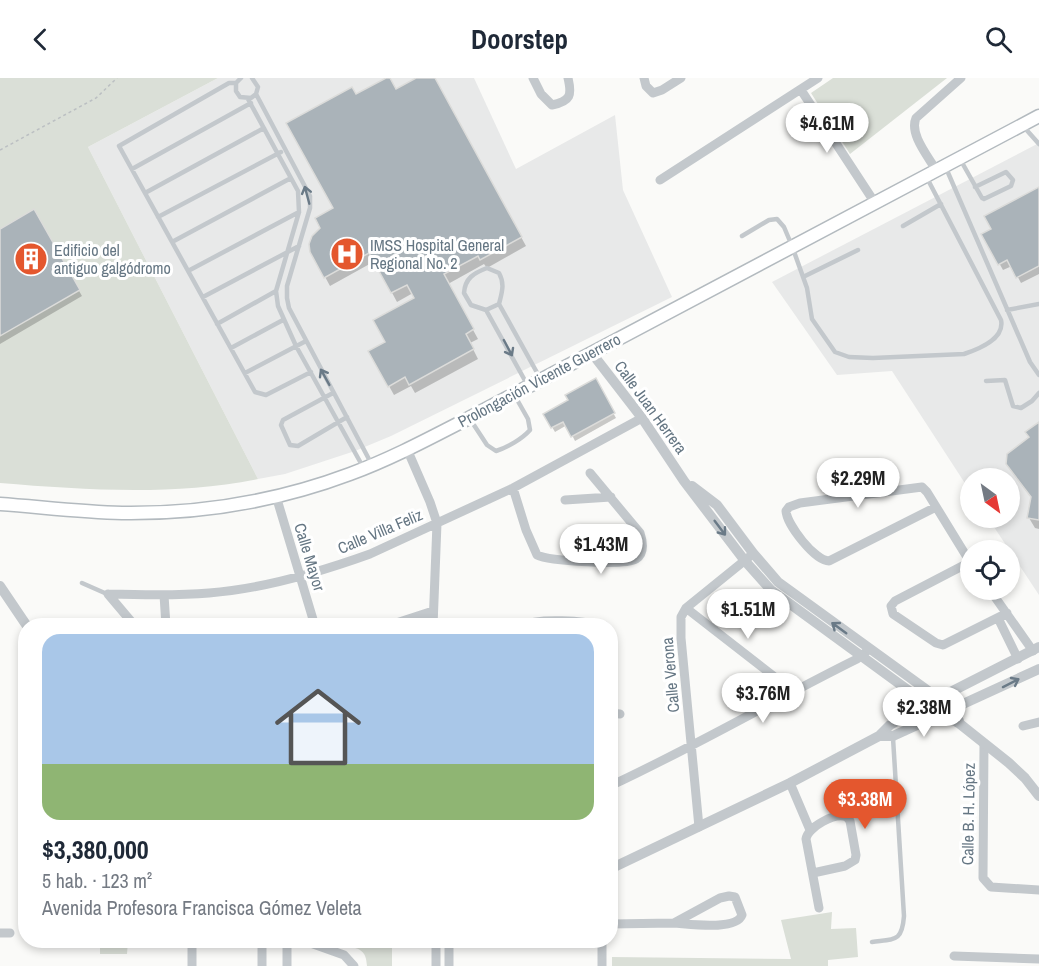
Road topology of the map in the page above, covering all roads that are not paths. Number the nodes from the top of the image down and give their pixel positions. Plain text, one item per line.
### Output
1 (242, 78) edge
2 (533, 78) edge
3 (568, 78) edge
4 (644, 78) edge
5 (681, 78) edge
6 (818, 78) edge
7 (961, 78) edge
8 (255, 79) edge
9 (236, 83) junction
10 (801, 90) junction
11 (256, 94) junction
12 (250, 101) junction
13 (1039, 116) edge
14 (1022, 125) junction
15 (264, 128) junction
16 (1039, 144) edge
17 (286, 149) junction
18 (278, 153) junction
19 (960, 158) junction
20 (132, 169) junction
21 (935, 171) junction
22 (291, 178) junction
23 (660, 180) dead end
24 (975, 187) junction
25 (145, 193) junction
26 (875, 203) junction
27 (941, 204) junction
28 (299, 212) junction
29 (158, 217) junction
30 (903, 226) dead end
31 (742, 236) dead end
32 (172, 242) junction
33 (299, 246) junction
34 (792, 246) junction
35 (858, 250) dead end
36 (287, 253) junction
37 (188, 270) junction
38 (803, 277) junction
39 (276, 291) junction
40 (203, 297) junction
41 (499, 304) junction
42 (1039, 304) edge
43 (486, 310) junction
44 (1007, 310) junction
45 (283, 320) junction
46 (217, 324) junction
47 (306, 341) junction
48 (296, 346) junction
49 (231, 348) junction
50 (591, 351) junction
51 (311, 372) junction
52 (245, 374) junction
53 (1039, 375) edge
54 (541, 379) junction
55 (986, 381) dead end
56 (528, 386) junction
57 (333, 393) junction
58 (514, 393) junction
59 (1039, 393) edge
60 (325, 397) junction
61 (347, 417) junction
62 (469, 418) junction
63 (642, 418) junction
64 (339, 422) junction
65 (407, 450) junction
66 (368, 467) junction
67 (590, 473) dead end
68 (513, 488) junction
69 (276, 496) junction
70 (612, 497) junction
71 (565, 500) dead end
72 (0, 504) edge
73 (936, 507) junction
74 (437, 523) junction
75 (960, 546) edge
76 (749, 557) junction
77 (960, 567) edge
78 (300, 576) junction
79 (82, 583) dead end
80 (0, 586) edge
81 (105, 593) junction
82 (164, 595) junction
83 (995, 600) edge
84 (686, 608) junction
85 (433, 611) junction
86 (1002, 616) junction
87 (22, 618) edge
88 (128, 618) edge
89 (165, 618) edge
90 (313, 618) edge
91 (412, 618) edge
92 (433, 618) edge
93 (1036, 649) edge
94 (866, 653) junction
95 (1018, 659) junction
96 (1039, 669) edge
97 (965, 685) junction
98 (795, 692) junction
99 (938, 698) junction
100 (972, 701) junction
101 (927, 704) junction
102 (948, 712) junction
103 (1039, 723) edge
104 (890, 724) junction
105 (1023, 726) dead end
106 (879, 736) junction
107 (893, 736) junction
108 (984, 742) junction
109 (692, 746) junction
110 (618, 782) edge
111 (790, 783) junction
112 (1039, 796) edge
113 (699, 827) junction
114 (810, 830) junction
115 (618, 865) edge
116 (813, 873) junction
117 (1039, 890) edge
118 (819, 908) dead end
119 (674, 923) junction
120 (618, 924) edge
121 (872, 942) dead end
122 (192, 948) edge
123 (262, 948) edge
124 (287, 948) edge
125 (324, 948) edge
126 (436, 948) edge
127 (449, 948) edge
128 (602, 948) edge
129 (954, 956) dead end
130 (1039, 959) edge
131 (192, 966) edge
132 (262, 966) edge
133 (287, 966) edge
134 (354, 966) edge
135 (436, 966) edge
136 (449, 966) edge
137 (602, 966) edge

1 - 9 lane
2 - 3 street
4 - 5 street
6 - 10 street
7 - 21 street
8 - 11 lane
9 - 12 lane
9 - 20 lane
10 - 23 street
10 - 26 street
11 - 12 lane
11 - 17 lane
12 - 15 lane
12 - 20 lane
13 - 14 main road, Prolongación Vicente Guerrero
14 - 16 lane
14 - 19 main road, Prolongación Vicente Guerrero
15 - 18 lane
15 - 25 lane
17 - 18 lane
33 -> 17 lane
18 - 22 lane
18 - 29 lane
19 - 21 main road, Prolongación Vicente Guerrero
19 - 24 lane
20 - 25 lane
21 - 26 main road, Prolongación Vicente Guerrero
21 - 27 lane
21 - 44 lane
22 - 28 lane
22 - 32 lane
24 - 24 lane
25 - 29 lane
26 - 34 main road, Prolongación Vicente Guerrero
27 - 30 lane
27 - 38 lane
28 - 36 lane
28 - 37 lane
29 - 32 lane
31 - 34 lane
32 - 37 lane
33 - 36 lane
33 - 47 lane
34 - 38 lane
34 - 50 main road, Prolongación Vicente Guerrero
35 - 38 lane
36 - 39 lane
36 - 40 lane
37 - 40 lane
39 - 45 lane
39 - 46 lane
40 - 46 lane
41 - 43 lane
41 - 43 lane
41 - 54 lane
42 - 44 lane
43 -> 56 lane
44 - 53 lane
45 - 48 lane
45 - 49 lane
46 - 49 lane
47 - 48 lane
57 -> 47 lane
48 - 51 lane
48 - 52 lane
49 - 52 lane
50 - 54 main road, Prolongación Vicente Guerrero
50 - 63 street, Calle Juan Herrera
51 - 52 lane
51 - 60 lane
54 - 56 main road, Prolongación Vicente Guerrero
55 - 59 lane
56 - 58 main road, Prolongación Vicente Guerrero
57 - 60 lane
57 - 61 lane
58 - 62 main road, Prolongación Vicente Guerrero
58 - 62 lane
60 - 64 lane
60 - 64 lane
61 - 64 lane
61 - 66 lane
62 - 65 main road, Prolongación Vicente Guerrero
63 - 68 street, Calle Villa Feliz
63 - 76 street, Calle Juan Herrera
64 - 66 lane
65 - 66 main road, Prolongación Vicente Guerrero
65 - 74 street
66 - 69 main road, Prolongación Vicente Guerrero
67 - 70 street
68 - 70 street
68 - 74 street, Calle Villa Feliz
69 - 72 main road, Prolongación Vicente Guerrero
69 - 78 street, Calle Mayor
70 - 71 street
73 - 73 street
73 - 75 street
74 - 78 street, Calle Villa Feliz
74 - 85 street
76 - 84 street
76 - 94 street, Calle Juan Herrera
77 - 86 street
78 - 82 street, Calle Villa Feliz
78 - 90 street, Calle Mayor
79 - 81 lane
80 - 87 street
81 - 82 street, Calle Villa Feliz
81 - 88 street
82 - 89 street
83 - 86 street
84 - 98 street
84 - 109 street, Calle Verona
85 - 91 street
85 - 92 street
86 - 93 street
86 - 95 street
93 - 95 street
94 - 98 street
94 - 99 street, Calle Juan Herrera
94 - 101 street, Calle Juan Herrera
95 - 97 street
100 -> 96 street
97 - 99 street
97 - 100 street
98 - 109 street
99 - 101 street
99 - 102 street, Calle Juan Herrera
100 - 102 street
101 - 102 street, Calle Juan Herrera
101 - 104 street
102 - 107 street
102 - 108 street, Calle Juan Herrera
103 - 105 street
104 - 106 street
104 - 107 lane
106 - 107 street
106 - 111 street
107 - 121 lane
108 - 112 street, Calle Juan Herrera
108 - 117 street, Calle B. H. López
109 - 110 street
109 - 113 street, Calle Verona
111 - 113 street
111 - 114 street
113 - 115 street
114 - 116 street
114 - 116 street
116 - 118 street
119 - 119 street
119 - 120 street
122 - 131 street
123 - 132 street
124 - 133 street
125 - 134 street
126 - 135 street
127 - 136 street
128 - 137 street
129 - 130 street

